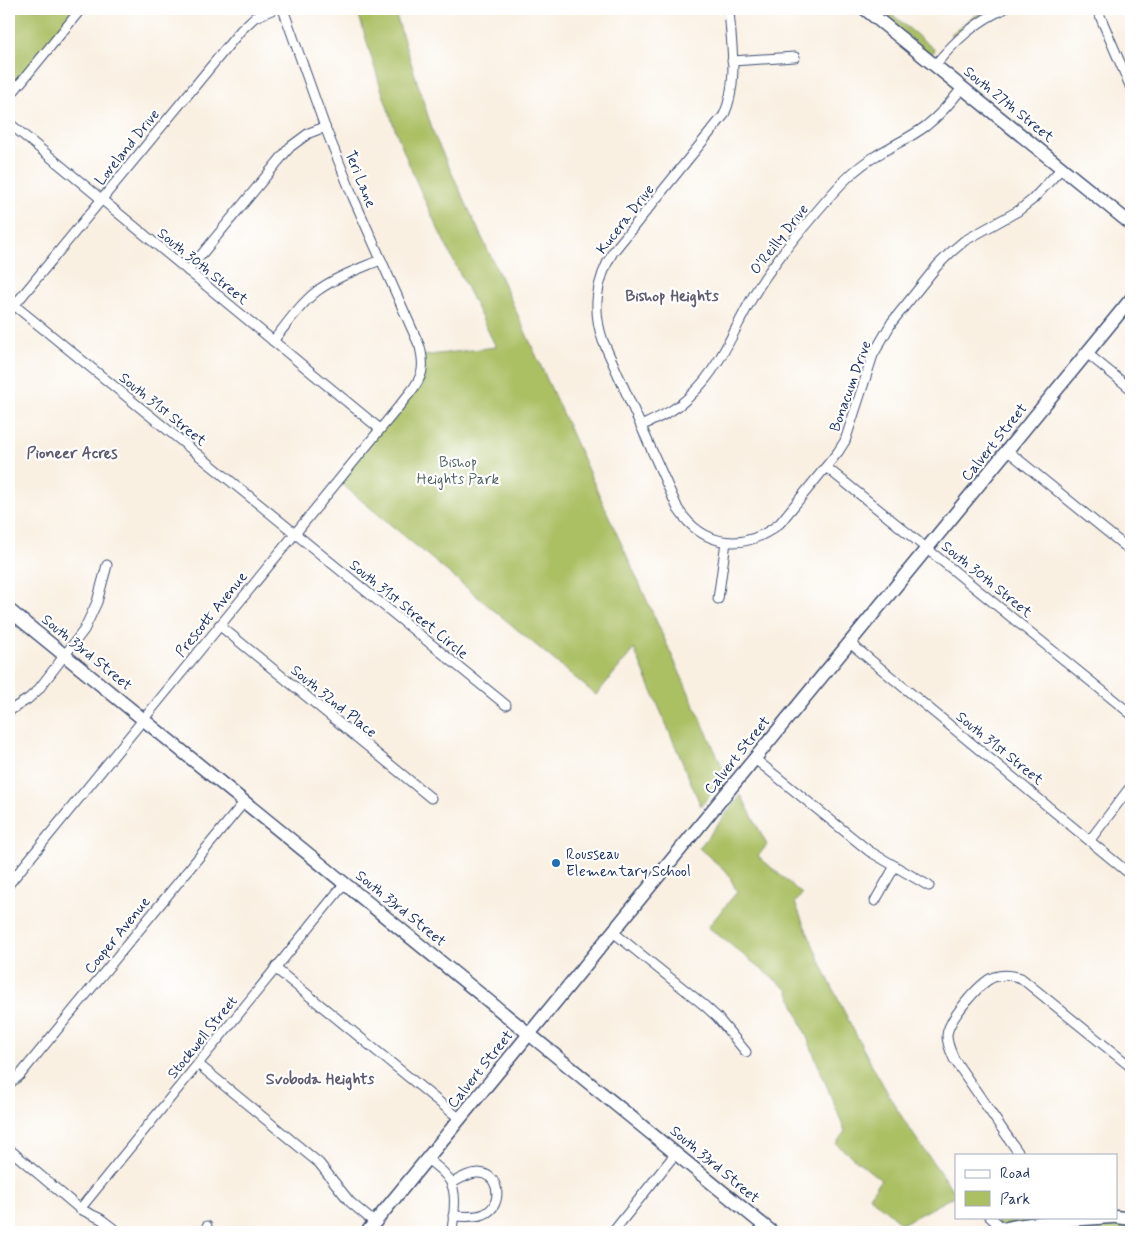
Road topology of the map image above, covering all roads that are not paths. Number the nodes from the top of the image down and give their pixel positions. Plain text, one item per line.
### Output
1 (81, 9) edge
2 (274, 9) edge
3 (283, 9) edge
4 (729, 9) edge
5 (865, 9) edge
6 (1004, 9) edge
7 (1097, 9) edge
8 (795, 57) dead end
9 (732, 61) junction
10 (935, 65) junction
11 (963, 87) junction
12 (1131, 88) edge
13 (9, 97) edge
14 (9, 124) edge
15 (325, 127) junction
16 (1062, 168) junction
17 (101, 200) junction
18 (1131, 224) edge
19 (380, 260) junction
20 (188, 271) junction
21 (1131, 299) edge
22 (11, 309) edge
23 (273, 341) junction
24 (1088, 354) junction
25 (422, 356) joint
26 (1131, 389) edge
27 (641, 426) junction
28 (380, 429) junction
29 (1008, 451) junction
30 (826, 466) junction
31 (294, 534) junction
32 (726, 542) junction
33 (928, 548) junction
34 (1131, 551) edge
35 (107, 565) dead end
36 (718, 599) dead end
37 (9, 610) edge
38 (220, 626) junction
39 (850, 643) junction
40 (65, 656) junction
41 (506, 705) dead end
42 (9, 711) edge
43 (1131, 714) edge
44 (143, 719) junction
45 (755, 759) junction
46 (1131, 786) edge
47 (431, 798) dead end
48 (245, 802) junction
49 (1090, 840) junction
50 (895, 866) junction
51 (1131, 875) edge
52 (344, 883) junction
53 (9, 884) edge
54 (929, 886) dead end
55 (875, 901) dead end
56 (613, 932) junction
57 (275, 968) junction
58 (529, 1033) junction
59 (746, 1052) dead end
60 (198, 1064) junction
61 (1131, 1067) edge
62 (9, 1084) edge
63 (460, 1119) junction
64 (9, 1149) edge
65 (676, 1154) junction
66 (1019, 1154) edge
67 (427, 1159) junction
68 (452, 1183) junction
69 (80, 1209) junction
70 (1118, 1215) edge
71 (453, 1216) junction
72 (991, 1218) edge
73 (1100, 1218) edge
74 (1131, 1218) edge
75 (371, 1228) edge
76 (1005, 1230) edge
77 (118, 1232) edge
78 (452, 1232) edge
79 (612, 1232) edge
80 (772, 1232) edge
81 (990, 1232) edge

1 - 13 street
2 - 17 street, Loveland Drive
3 - 15 street, Teri Lane
4 - 9 street, Kucera Drive
5 - 10 main road, South 27th Street
6 - 10 street
7 - 12 street
8 - 9 street
9 - 27 street, Kucera Drive
10 - 11 main road, South 27th Street
11 - 16 main road, South 27th Street
11 - 27 street, O'Reilly Drive
14 - 17 street, South 30th Street
15 - 19 street, Teri Lane
15 - 20 street
16 - 18 main road, South 27th Street
16 - 30 street, Bonacum Drive
17 - 20 street, South 30th Street
17 - 22 street, Loveland Drive
19 - 23 street
19 - 25 street, Teri Lane
20 - 23 street, South 30th Street
21 - 24 main road, Calvert Street
22 - 31 street, South 31st Street
23 - 28 street, South 30th Street
24 - 26 street
24 - 29 main road, Calvert Street
25 - 28 street, Prescott Avenue
27 - 32 street, Kucera Drive
28 - 31 street, Prescott Avenue
29 - 33 main road, Calvert Street
29 - 34 street
30 - 32 street, Bonacum Drive
30 - 33 street, South 30th Street
31 - 38 street, Prescott Avenue
31 - 41 street, South 31st Street Circle
32 - 36 street
33 - 39 main road, Calvert Street
33 - 43 street, South 30th Street
35 - 40 street
37 - 40 main road, South 33rd Street
38 - 44 street, Prescott Avenue
38 - 47 street, South 32nd Place
39 - 45 main road, Calvert Street
39 - 49 street, South 31st Street
40 - 42 street
40 - 44 main road, South 33rd Street
44 - 48 main road, South 33rd Street
44 - 53 street, Prescott Avenue
45 - 50 street
45 - 56 main road, Calvert Street
46 - 49 street
48 - 52 main road, South 33rd Street
48 - 62 street, Cooper Avenue
49 - 51 street, South 31st Street
50 - 54 street
50 - 55 street
52 - 57 street, Stockwell Street
52 - 58 main road, South 33rd Street
56 - 58 main road, Calvert Street
56 - 59 street
57 - 60 street, Stockwell Street
57 - 63 street
58 - 63 main road, Calvert Street
58 - 65 main road, South 33rd Street
60 - 69 street, Stockwell Street
60 - 75 street
61 - 66 street
63 - 67 main road, Calvert Street
64 - 69 street
65 - 79 street
65 - 80 main road, South 33rd Street
67 - 68 street
67 - 75 main road, Calvert Street
68 - 71 street
68 - 71 street
69 - 77 street
70 - 74 main road
71 - 78 street
72 - 76 street
73 - 76 main road
76 - 81 main road

